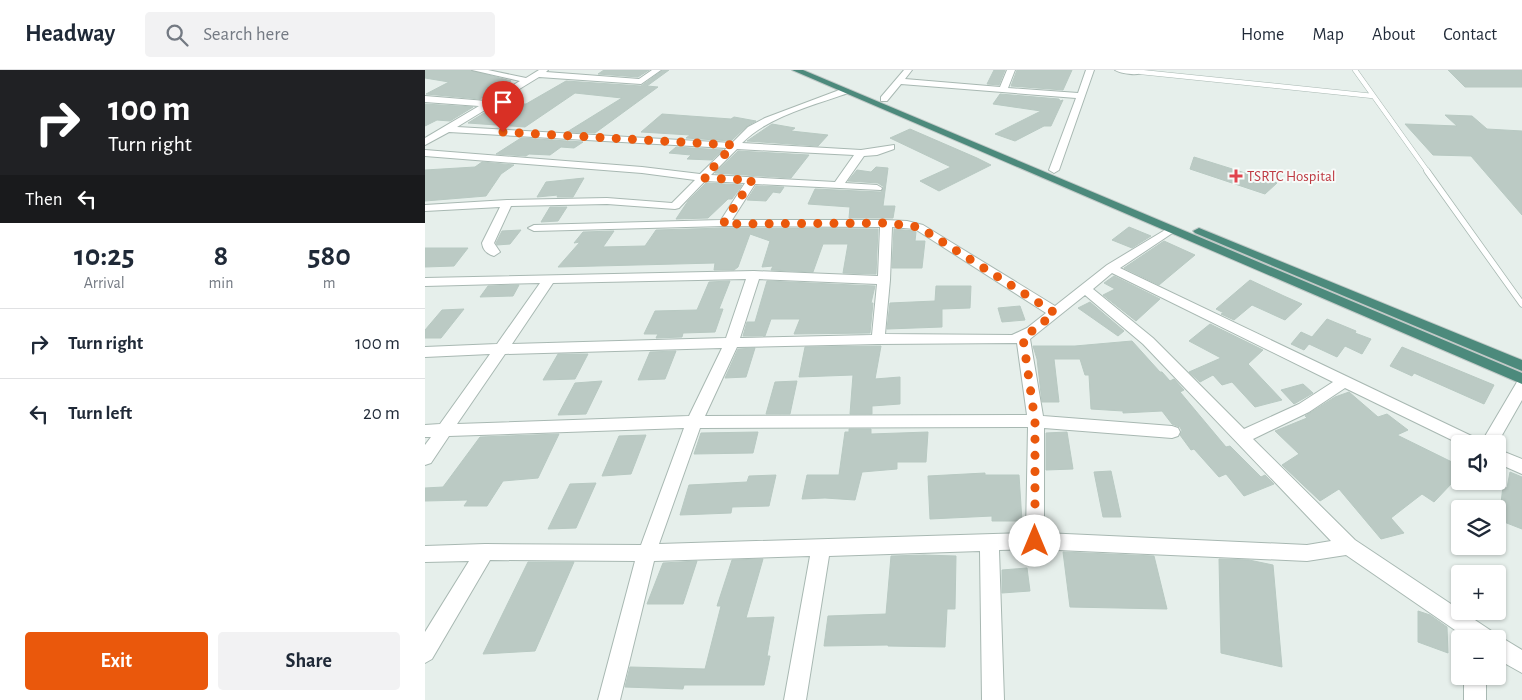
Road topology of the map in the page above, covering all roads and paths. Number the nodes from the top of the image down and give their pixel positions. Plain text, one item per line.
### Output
1 (476, 70) edge
2 (657, 70) edge
3 (796, 70) edge
4 (817, 70) edge
5 (908, 70) edge
6 (1011, 70) edge
7 (1090, 70) edge
8 (1119, 70) edge
9 (1355, 70) edge
10 (539, 72) edge
11 (1141, 72) joint
12 (526, 80) junction
13 (899, 82) junction
14 (1003, 90) junction
15 (845, 91) junction
16 (1081, 96) junction
17 (1373, 96) junction
18 (425, 99) edge
19 (884, 99) junction
20 (490, 104) junction
21 (449, 129) junction
22 (425, 142) edge
23 (733, 145) junction
24 (891, 147) dead end
25 (425, 153) edge
26 (861, 154) junction
27 (1054, 170) junction
28 (704, 178) junction
29 (752, 180) junction
30 (839, 186) junction
31 (877, 188) dead end
32 (507, 203) junction
33 (675, 206) junction
34 (425, 208) edge
35 (887, 223) junction
36 (723, 224) junction
37 (661, 225) junction
38 (534, 228) dead end
39 (1170, 230) junction
40 (494, 252) dead end
41 (1111, 268) junction
42 (754, 275) junction
43 (549, 280) junction
44 (885, 280) junction
45 (425, 282) edge
46 (1085, 289) junction
47 (1522, 304) edge
48 (1055, 313) junction
49 (1023, 338) junction
50 (878, 339) junction
51 (731, 342) junction
52 (501, 349) junction
53 (425, 352) edge
54 (1522, 366) edge
55 (1522, 379) edge
56 (1345, 381) junction
57 (1522, 386) edge
58 (1035, 421) junction
59 (694, 422) junction
60 (444, 430) junction
61 (425, 431) edge
62 (1171, 432) dead end
63 (1456, 435) edge
64 (1494, 435) edge
65 (1242, 437) junction
66 (425, 458) edge
67 (1506, 459) edge
68 (1522, 467) edge
69 (1035, 541) junction
70 (989, 543) junction
71 (1349, 546) junction
72 (821, 548) junction
73 (485, 552) junction
74 (647, 553) junction
75 (425, 554) edge
76 (1470, 630) edge
77 (425, 652) edge
78 (1506, 652) edge
79 (1522, 662) edge
80 (1475, 685) edge
81 (609, 700) edge
82 (795, 700) edge
83 (993, 700) edge
84 (1475, 700) edge

1 - 12 street
2 - 10 street
3 - 15 highway
4 - 19 highway
5 - 13 street
6 - 14 street
7 - 16 street
8 - 11 street
9 - 17 lane
10 - 12 street
11 - 17 lane
12 - 20 street
13 - 14 street
13 - 19 street
14 - 16 street
15 - 23 street
15 - 39 highway
16 - 27 street
17 - 47 lane
18 - 20 street
19 - 27 highway
20 - 21 street
21 - 22 street
21 - 23 street
23 - 26 street
23 - 28 street
24 - 26 street
25 - 28 street
26 - 30 street
27 - 54 highway
28 - 29 street
28 - 33 street
29 - 30 street
29 - 36 street
30 - 31 street
32 - 33 street
32 - 34 street
32 - 40 street
33 - 37 street
35 - 36 street
35 - 44 street
35 - 48 street
36 - 37 street
37 - 38 street
39 - 41 street
39 - 55 highway
41 - 46 street
41 - 56 street
42 - 43 street
42 - 44 street
42 - 51 street
43 - 45 street
43 - 52 street
44 - 50 street
46 - 48 street
46 - 65 street
48 - 49 street
49 - 50 street
49 - 58 street
50 - 51 street
51 - 52 street
51 - 59 street
52 - 53 street
52 - 60 street
56 - 63 street
56 - 65 street
57 - 64 street
58 - 59 street
58 - 62 street
58 - 69 street
59 - 60 street
59 - 74 street
60 - 61 street
60 - 66 street
65 - 71 street
67 - 68 street
69 - 70 street
69 - 71 street
70 - 72 street
70 - 83 street
71 - 76 street
72 - 74 street
72 - 82 street
73 - 74 street
73 - 75 street
73 - 77 street
74 - 81 street
78 - 79 street
80 - 84 street

